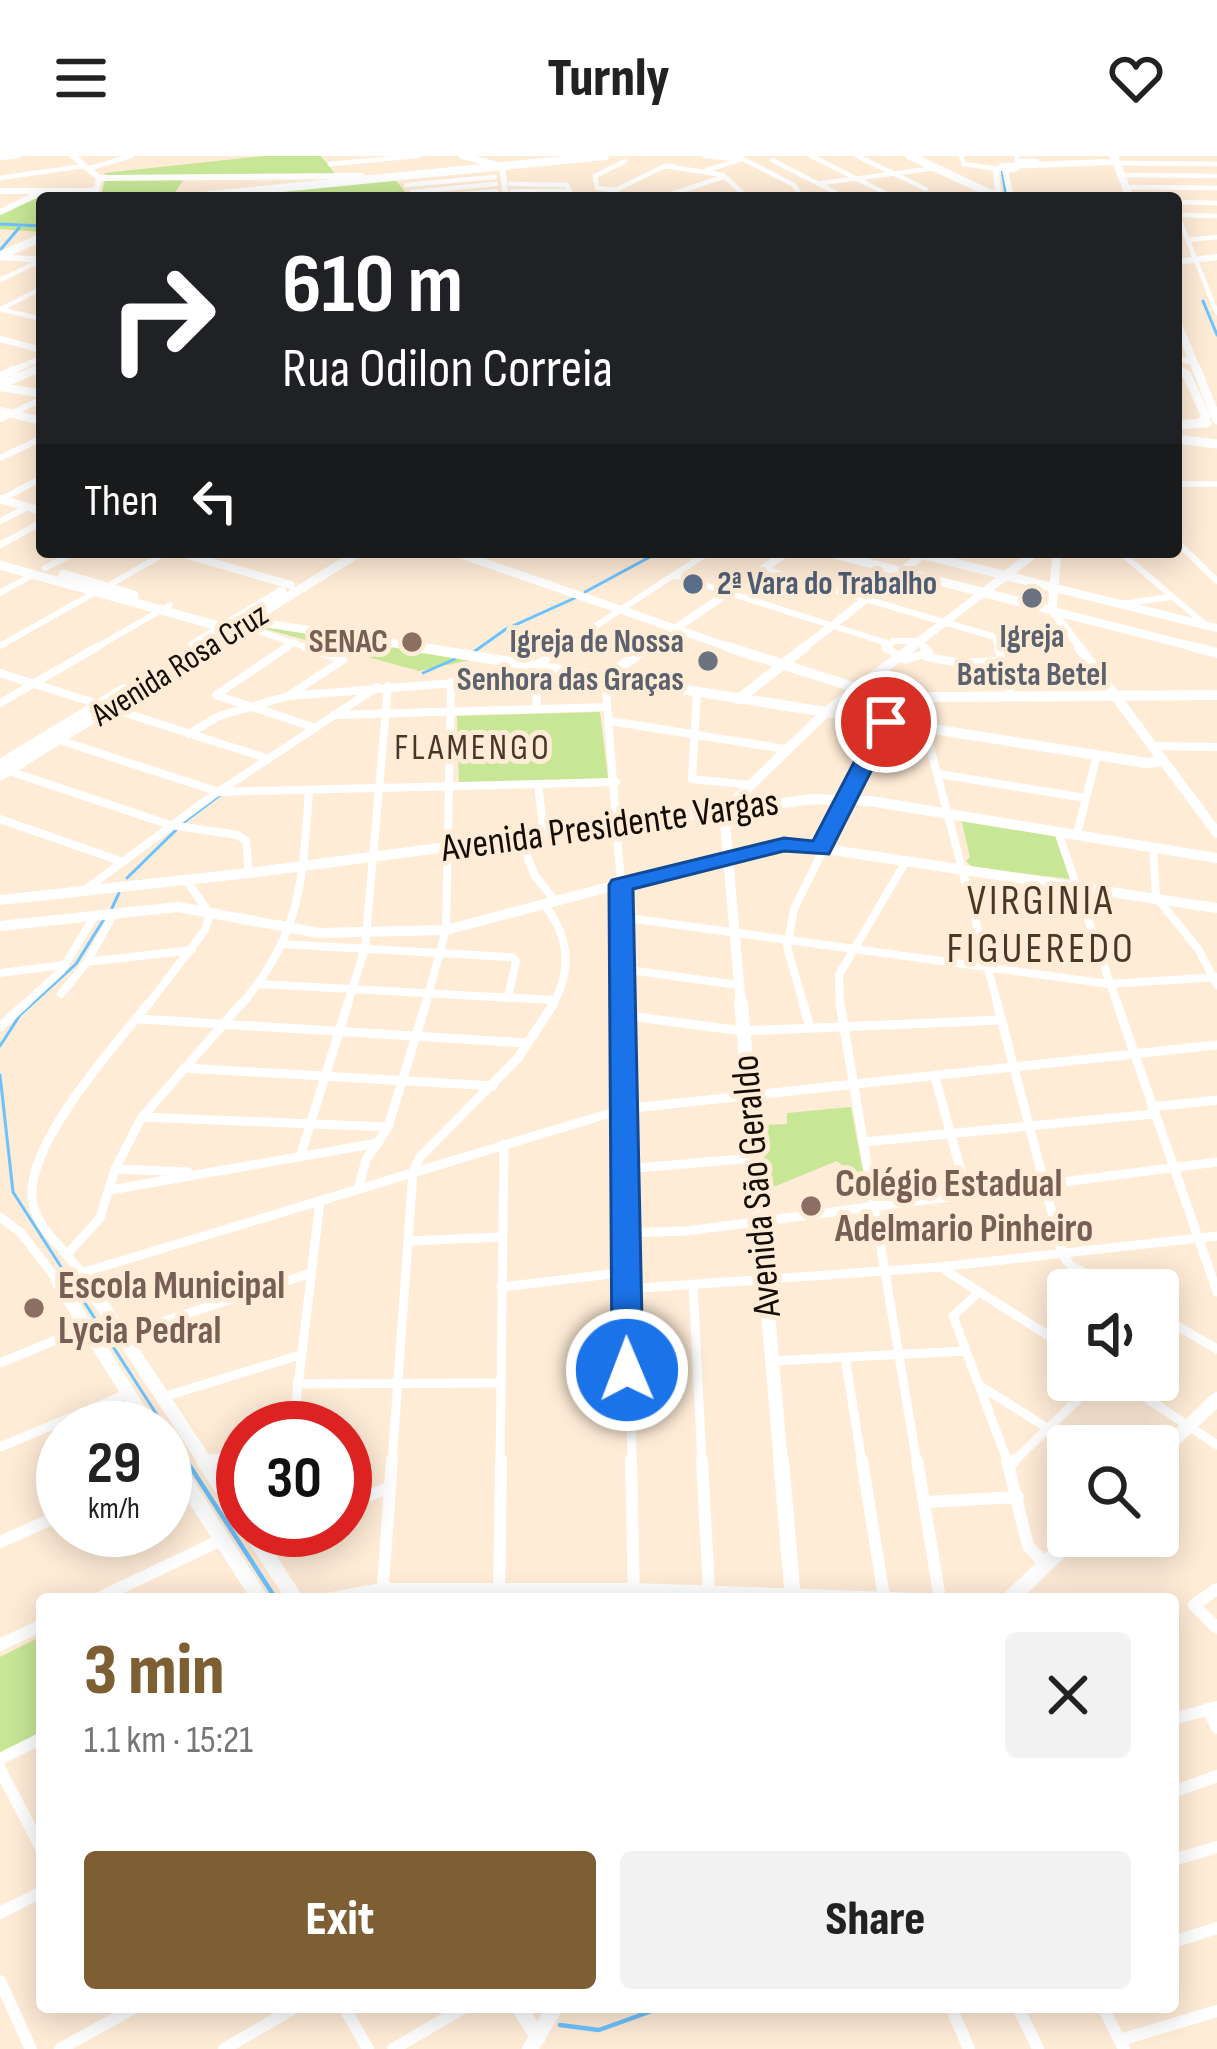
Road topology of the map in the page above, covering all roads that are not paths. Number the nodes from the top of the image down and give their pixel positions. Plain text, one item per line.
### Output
1 (18, 156) edge
2 (73, 156) edge
3 (129, 156) edge
4 (340, 156) edge
5 (418, 156) edge
6 (462, 156) edge
7 (605, 156) edge
8 (705, 156) edge
9 (784, 156) edge
10 (811, 156) edge
11 (857, 156) edge
12 (908, 156) edge
13 (961, 156) edge
14 (986, 156) edge
15 (1153, 156) edge
16 (403, 157) edge
17 (482, 157) edge
18 (0, 158) edge
19 (567, 158) edge
20 (658, 158) edge
21 (740, 158) edge
22 (1017, 159) edge
23 (1037, 160) edge
24 (1074, 160) edge
25 (1113, 160) edge
26 (543, 162) edge
27 (346, 163) junction
28 (330, 164) dead end
29 (1157, 164) junction
30 (1216, 164) edge
31 (498, 165) junction
32 (618, 165) dead end
33 (976, 165) dead end
34 (1198, 165) junction
35 (669, 166) junction
36 (583, 167) dead end
37 (86, 168) junction
38 (934, 168) junction
39 (998, 169) junction
40 (443, 171) junction
41 (707, 171) junction
42 (599, 172) junction
43 (893, 173) junction
44 (1120, 175) junction
45 (1161, 176) junction
46 (1217, 176) edge
47 (721, 177) junction
48 (1204, 177) junction
49 (0, 178) edge
50 (99, 178) junction
51 (319, 178) junction
52 (856, 178) junction
53 (451, 181) junction
54 (819, 183) junction
55 (496, 184) junction
56 (406, 185) dead end
57 (1125, 187) junction
58 (457, 188) junction
59 (597, 188) junction
60 (1166, 188) junction
61 (926, 189) dead end
62 (1213, 189) edge
63 (615, 190) junction
64 (0, 191) edge
65 (43, 191) joint
66 (510, 191) edge
67 (212, 192) edge
68 (224, 192) edge
69 (412, 192) dead end
70 (461, 192) edge
71 (475, 192) edge
72 (599, 192) edge
73 (612, 192) edge
74 (691, 192) edge
75 (742, 192) edge
76 (797, 192) edge
77 (835, 192) edge
78 (884, 192) edge
79 (975, 192) edge
80 (986, 192) edge
81 (998, 192) edge
82 (1010, 192) edge
83 (1125, 192) edge
84 (1126, 192) edge
85 (1168, 192) edge
86 (36, 194) edge
87 (1182, 201) edge
88 (1217, 203) edge
89 (0, 212) edge
90 (1182, 214) edge
91 (1217, 216) edge
92 (1182, 225) edge
93 (1217, 237) edge
94 (36, 239) edge
95 (1189, 240) junction
96 (0, 255) edge
97 (1217, 256) edge
98 (36, 259) edge
99 (1197, 259) junction
100 (1182, 261) edge
101 (36, 263) edge
102 (0, 280) edge
103 (36, 291) edge
104 (1, 309) edge
105 (1217, 313) edge
106 (36, 318) edge
107 (1182, 336) edge
108 (0, 338) edge
109 (36, 347) edge
110 (36, 348) edge
111 (1182, 364) edge
112 (1193, 365) junction
113 (36, 370) edge
114 (1182, 370) edge
115 (0, 376) edge
116 (0, 386) edge
117 (36, 395) edge
118 (1214, 395) edge
119 (36, 399) edge
120 (11, 414) junction
121 (0, 415) edge
122 (36, 420) edge
123 (1200, 423) junction
124 (1217, 423) edge
125 (1182, 424) edge
126 (36, 441) edge
127 (1182, 444) edge
128 (1217, 444) edge
129 (0, 458) edge
130 (36, 482) edge
131 (1182, 484) edge
132 (1217, 484) edge
133 (0, 500) edge
134 (24, 509) junction
135 (36, 514) edge
136 (36, 514) edge
137 (36, 520) edge
138 (0, 521) edge
139 (0, 545) edge
140 (1182, 547) edge
141 (0, 555) edge
142 (65, 558) edge
143 (156, 558) edge
144 (201, 558) edge
145 (208, 558) edge
146 (338, 558) edge
147 (348, 558) edge
148 (470, 558) edge
149 (700, 558) edge
150 (779, 558) edge
151 (848, 558) edge
152 (915, 558) edge
153 (940, 558) edge
154 (1029, 558) edge
155 (1058, 558) edge
156 (1127, 558) edge
157 (0, 565) edge
158 (230, 565) junction
159 (763, 569) junction
160 (40, 571) junction
161 (320, 572) junction
162 (900, 572) junction
163 (673, 575) junction
164 (1008, 575) junction
165 (1217, 580) edge
166 (294, 583) junction
167 (106, 586) junction
168 (1055, 588) junction
169 (729, 592) junction
170 (0, 593) edge
171 (94, 593) junction
172 (982, 593) junction
173 (1173, 597) junction
174 (867, 598) junction
175 (1119, 604) junction
176 (164, 608) junction
177 (1052, 610) junction
178 (618, 613) junction
179 (258, 616) junction
180 (946, 621) junction
181 (230, 626) junction
182 (832, 626) junction
183 (1212, 627) edge
184 (673, 630) junction
185 (294, 641) junction
186 (918, 641) junction
187 (887, 643) junction
188 (0, 646) edge
189 (1193, 647) junction
190 (1217, 653) edge
191 (926, 657) junction
192 (895, 658) junction
193 (1002, 661) junction
194 (783, 665) junction
195 (535, 671) junction
196 (0, 673) edge
197 (605, 677) junction
198 (451, 682) junction
199 (34, 683) junction
200 (388, 686) junction
201 (376, 687) junction
202 (856, 688) junction
203 (697, 692) junction
204 (1217, 695) edge
205 (288, 696) junction
206 (1114, 696) junction
207 (1011, 697) junction
208 (739, 698) junction
209 (0, 703) edge
210 (104, 706) junction
211 (249, 707) junction
212 (606, 707) junction
213 (537, 710) junction
214 (450, 712) junction
215 (825, 712) junction
216 (386, 714) junction
217 (334, 715) junction
218 (610, 721) junction
219 (886, 722) junction
220 (316, 728) junction
221 (926, 728) junction
222 (188, 734) junction
223 (692, 735) junction
224 (59, 740) junction
225 (1151, 746) junction
226 (1217, 747) edge
227 (785, 748) junction
228 (27, 754) junction
229 (1097, 755) junction
230 (269, 759) junction
231 (1165, 765) junction
232 (3, 770) edge
233 (938, 774) junction
234 (616, 782) junction
235 (538, 784) junction
236 (751, 785) junction
237 (447, 787) junction
238 (378, 789) junction
239 (219, 792) junction
240 (308, 792) junction
241 (1086, 798) junction
242 (846, 799) junction
243 (724, 811) junction
244 (946, 813) junction
245 (0, 819) edge
246 (618, 825) junction
247 (179, 826) junction
248 (1058, 832) junction
249 (1217, 833) edge
250 (544, 834) junction
251 (1077, 834) junction
252 (520, 837) junction
253 (1153, 847) junction
254 (446, 848) junction
255 (821, 849) junction
256 (372, 856) junction
257 (728, 856) junction
258 (1217, 858) edge
259 (906, 861) junction
260 (123, 862) junction
261 (303, 866) junction
262 (965, 869) junction
263 (249, 873) junction
264 (186, 880) junction
265 (1074, 884) junction
266 (621, 885) junction
267 (84, 891) junction
268 (1156, 897) junction
269 (0, 900) edge
270 (550, 903) junction
271 (1216, 909) edge
272 (114, 913) junction
273 (211, 914) junction
274 (95, 915) junction
275 (621, 917) junction
276 (0, 926) edge
277 (446, 930) junction
278 (288, 931) junction
279 (367, 933) junction
280 (735, 933) junction
281 (788, 939) junction
282 (281, 944) junction
283 (364, 948) junction
284 (192, 950) junction
285 (856, 950) junction
286 (441, 952) junction
287 (87, 962) junction
288 (64, 965) junction
289 (989, 968) junction
290 (622, 969) junction
291 (0, 973) edge
292 (1216, 980) edge
293 (259, 984) junction
294 (1109, 984) junction
295 (738, 985) junction
296 (352, 989) junction
297 (430, 993) junction
298 (61, 994) dead end
299 (508, 998) junction
300 (553, 1000) junction
301 (622, 1015) junction
302 (139, 1019) junction
303 (1001, 1020) junction
304 (224, 1026) junction
305 (846, 1026) junction
306 (0, 1027) edge
307 (810, 1028) junction
308 (742, 1030) junction
309 (340, 1031) junction
310 (416, 1037) junction
311 (527, 1043) junction
312 (1217, 1045) edge
313 (1134, 1054) junction
314 (184, 1068) junction
315 (1014, 1068) junction
316 (325, 1076) junction
317 (935, 1076) junction
318 (404, 1082) junction
319 (854, 1085) junction
320 (493, 1086) junction
321 (747, 1096) junction
322 (1217, 1100) edge
323 (624, 1109) junction
324 (1153, 1110) junction
325 (142, 1117) junction
326 (310, 1124) junction
327 (1030, 1126) junction
328 (388, 1127) junction
329 (949, 1133) junction
330 (864, 1142) junction
331 (378, 1143) junction
332 (504, 1144) junction
333 (352, 1148) junction
334 (300, 1157) junction
335 (753, 1158) junction
336 (366, 1160) junction
337 (1217, 1162) edge
338 (1174, 1167) junction
339 (626, 1168) junction
340 (115, 1169) junction
341 (412, 1172) junction
342 (205, 1173) junction
343 (1046, 1184) junction
344 (358, 1189) junction
345 (110, 1190) junction
346 (967, 1193) junction
347 (320, 1201) junction
348 (875, 1205) junction
349 (0, 1217) edge
350 (761, 1220) junction
351 (626, 1232) junction
352 (1217, 1236) edge
353 (502, 1237) junction
354 (1198, 1238) junction
355 (409, 1241) junction
356 (69, 1252) junction
357 (1063, 1255) junction
358 (940, 1268) junction
359 (1078, 1269) edge
360 (886, 1270) junction
361 (627, 1272) junction
362 (311, 1273) junction
363 (69, 1277) junction
364 (766, 1279) junction
365 (693, 1284) junction
366 (501, 1287) junction
367 (627, 1289) junction
368 (979, 1292) junction
369 (1217, 1292) edge
370 (87, 1327) junction
371 (1179, 1329) edge
372 (121, 1335) junction
373 (1047, 1335) edge
374 (1217, 1349) edge
375 (965, 1351) junction
376 (900, 1354) junction
377 (300, 1355) junction
378 (845, 1357) junction
379 (773, 1361) junction
380 (0, 1363) edge
381 (500, 1382) junction
382 (297, 1384) junction
383 (398, 1384) junction
384 (978, 1385) junction
385 (127, 1394) junction
386 (163, 1397) junction
387 (1217, 1400) edge
388 (132, 1401) edge
389 (295, 1401) edge
390 (1077, 1401) edge
391 (1152, 1401) edge
392 (1052, 1425) edge
393 (1189, 1425) junction
394 (1047, 1427) edge
395 (1047, 1430) edge
396 (1179, 1435) edge
397 (1217, 1445) edge
398 (0, 1447) edge
399 (216, 1459) edge
400 (203, 1464) junction
401 (1009, 1466) junction
402 (216, 1482) edge
403 (388, 1488) junction
404 (372, 1494) edge
405 (1018, 1497) junction
406 (192, 1499) edge
407 (926, 1502) junction
408 (36, 1526) edge
409 (216, 1533) edge
410 (0, 1541) edge
411 (216, 1542) edge
412 (232, 1557) edge
413 (268, 1557) edge
414 (1054, 1557) edge
415 (1046, 1565) junction
416 (710, 1592) junction
417 (1216, 1592) edge
418 (110, 1593) edge
419 (256, 1593) edge
420 (291, 1593) edge
421 (382, 1593) edge
422 (499, 1593) edge
423 (633, 1593) edge
424 (672, 1593) edge
425 (727, 1593) edge
426 (793, 1593) edge
427 (883, 1593) edge
428 (939, 1593) edge
429 (1016, 1593) edge
430 (36, 1628) edge
431 (1217, 1628) edge
432 (0, 1645) edge
433 (1212, 1708) edge
434 (1179, 1717) edge
435 (1217, 1728) edge
436 (36, 1741) edge
437 (0, 1759) edge
438 (0, 1769) edge
439 (1217, 1777) edge
440 (1179, 1790) edge
441 (36, 1838) edge
442 (1217, 1847) edge
443 (1179, 1858) edge
444 (36, 1895) edge
445 (0, 1913) edge
446 (1217, 1928) edge
447 (1179, 1940) edge
448 (0, 1981) edge
449 (1217, 2011) edge
450 (114, 2013) edge
451 (286, 2013) edge
452 (347, 2013) edge
453 (454, 2013) edge
454 (522, 2013) edge
455 (551, 2013) edge
456 (954, 2013) edge
457 (1021, 2013) edge
458 (1106, 2013) edge
459 (534, 2043) edge
460 (1122, 2044) edge
461 (31, 2049) edge
462 (60, 2049) edge
463 (224, 2049) edge
464 (368, 2049) edge
465 (393, 2049) edge
466 (969, 2049) edge
467 (1038, 2049) edge

1 - 18 street
2 - 37 street
3 - 37 street
4 - 27 street
5 - 16 street
6 - 17 street
7 - 19 main road
8 - 21 street
9 - 54 street
10 - 52 street
11 - 43 street
12 - 38 main road
13 - 39 street
14 - 33 street
15 - 29 street
16 - 27 street
17 - 31 street
19 - 26 main road
20 - 35 street
21 - 41 street
21 - 76 street
22 - 23 street
23 - 24 street
23 - 39 street
24 - 25 street
24 - 82 street
25 - 29 street
25 - 44 main road
25 - 83 main road
26 - 31 main road
27 - 28 street
29 - 34 street
29 - 45 street
30 - 34 street
31 - 40 main road
31 - 51 main road
31 - 66 street
32 - 42 street
34 - 48 street
35 - 41 street
35 - 63 street
36 - 42 street
37 - 49 street
37 - 50 street
38 - 43 street
38 - 79 main road
38 - 80 main road
39 - 81 street
40 - 53 street
40 - 68 main road
41 - 47 street
42 - 59 street
43 - 52 street
43 - 61 street
44 - 45 street
44 - 57 main road
45 - 48 street
45 - 60 street
46 - 48 street
47 - 74 street
47 - 75 street
48 - 62 street
50 - 51 street
50 - 65 street
51 - 67 main road
52 - 54 street
52 - 78 street
53 - 55 street
53 - 56 street
53 - 58 street
54 - 77 street
55 - 58 street
55 - 71 street
57 - 60 street
57 - 84 main road
58 - 69 street
58 - 70 street
59 - 63 street
59 - 66 street
59 - 72 street
60 - 62 street
60 - 85 street
62 - 88 street
63 - 73 street
64 - 65 street
86 - 89 street
87 - 88 street
90 - 91 street
92 - 95 street
93 - 95 street
94 - 96 main road
95 - 99 street
96 - 98 street
97 - 99 street
99 - 100 street
99 - 105 street
101 - 102 street
103 - 104 street
104 - 106 street
107 - 112 main road
108 - 109 street
110 - 115 street
111 - 112 street
112 - 118 main road
113 - 116 street
114 - 123 main road
116 - 117 street
118 - 124 main road
119 - 120 street
120 - 121 street
120 - 122 street
123 - 124 main road
123 - 125 main road
126 - 129 street
127 - 128 main road
130 - 133 street
131 - 132 street
133 - 134 street
133 - 135 street
134 - 136 street
134 - 138 street
137 - 139 street
140 - 165 street
141 - 160 main road
142 - 160 street
143 - 167 street
144 - 158 street
145 - 158 street
146 - 161 main road, Avenida Rosa Cruz
147 - 161 main road, Avenida Rosa Cruz
148 - 178 street
149 - 163 street
150 - 159 street
151 - 162 main road
152 - 162 street
153 - 164 main road
154 - 164 main road
155 - 168 main road
156 - 173 street
157 - 160 main road
158 - 166 street
159 - 169 street
159 - 174 street
160 - 167 main road
160 - 170 street
160 - 171 main road
161 - 166 main road, Avenida Rosa Cruz
161 - 179 main road, Avenida Rosa Cruz
162 - 172 main road
162 - 174 street
163 - 169 street
163 - 178 street
164 - 168 main road
164 - 172 main road
166 - 179 main road, Avenida Rosa Cruz
167 - 176 main road
168 - 175 street
168 - 177 main road
169 - 182 street
169 - 184 street
171 - 176 main road
171 - 188 street
172 - 177 main road
172 - 180 street
173 - 175 street
173 - 183 street
174 - 180 street
174 - 182 street
175 - 183 street
176 - 181 main road
176 - 199 street
177 - 189 street
177 - 206 street
178 - 184 street
178 - 195 street
179 - 181 main road
179 - 181 main road, Avenida Rosa Cruz
179 - 195 street
180 - 186 street
180 - 193 street
181 - 185 street
181 - 210 main road, Avenida Rosa Cruz
182 - 187 street
182 - 194 street
183 - 189 street
184 - 194 street
184 - 197 street
185 - 205 street
185 - 211 street
186 - 187 street
186 - 191 street
186 - 192 street
187 - 192 street
189 - 190 street
191 - 192 street
191 - 193 street
192 - 202 street
193 - 207 street
194 - 202 street
194 - 208 street
195 - 197 street
195 - 198 street
195 - 213 street
196 - 199 street
197 - 203 street
197 - 212 street
198 - 200 street
198 - 214 street
199 - 209 street
199 - 210 street
200 - 201 street
200 - 216 street
201 - 205 street
201 - 217 street
202 - 207 street
202 - 215 street
203 - 208 street
203 - 223 street
204 - 206 street
205 - 211 street
206 - 207 street
206 - 225 street
208 - 215 street
210 - 222 street
210 - 224 main road, Avenida Rosa Cruz
210 - 228 main road, Avenida Rosa Cruz
211 - 220 street
211 - 222 street
212 - 213 street
212 - 218 street
213 - 214 street
214 - 216 street
214 - 237 street
215 - 219 street
215 - 227 street
216 - 217 street
216 - 238 street
217 - 220 street
218 - 223 street
218 - 234 street
219 - 221 street
219 - 242 street
220 - 230 street
221 - 229 street
221 - 233 street
222 - 230 street
223 - 227 street
223 - 236 street
224 - 228 main road, Avenida Rosa Cruz
224 - 239 street
225 - 226 street
225 - 231 street
227 - 236 street
228 - 232 main road, Avenida Rosa Cruz
229 - 231 street
229 - 241 street
230 - 239 street
231 - 249 street
232 - 247 street
233 - 241 street
233 - 244 street
234 - 235 street
234 - 246 street
235 - 237 street
235 - 250 street
236 - 243 street
237 - 238 street
237 - 254 street
238 - 240 street
238 - 256 street
239 - 240 street
239 - 247 street
240 - 261 street
241 - 251 street
242 - 243 street, Avenida Presidente Vargas
242 - 244 street, Avenida Presidente Vargas
242 - 255 street
243 - 246 street, Avenida Presidente Vargas
243 - 257 street, Avenida São Geraldo
244 - 248 street, Avenida Presidente Vargas
244 - 262 street
245 - 260 street
246 - 250 street, Avenida Presidente Vargas
246 - 266 street
247 - 260 street
247 - 263 street
248 - 251 street, Avenida Presidente Vargas
248 - 265 street
250 - 252 street, Avenida Presidente Vargas
251 - 253 street, Avenida Presidente Vargas
252 - 254 street, Avenida Presidente Vargas
252 - 270 street
253 - 258 street, Avenida Presidente Vargas
253 - 268 street
254 - 256 street, Avenida Presidente Vargas
254 - 277 street
255 - 257 street
255 - 259 street
255 - 281 street
256 - 261 street, Avenida Presidente Vargas
256 - 279 street
257 - 266 street
257 - 280 street, Avenida São Geraldo
259 - 262 street
259 - 285 street
260 - 267 street
261 - 263 street, Avenida Presidente Vargas
261 - 278 street
262 - 265 street
262 - 289 street
263 - 264 street, Avenida Presidente Vargas
264 - 267 street, Avenida Presidente Vargas
264 - 273 street
265 - 268 street
265 - 294 street
266 - 270 street
266 - 275 street
267 - 269 street, Avenida Presidente Vargas
268 - 271 street
268 - 292 street
270 - 277 street
270 - 300 street
272 - 273 street
272 - 274 street
272 - 287 street
273 - 278 street
273 - 284 street
274 - 276 street
274 - 288 street
275 - 280 street
275 - 290 street
277 - 279 street
277 - 286 street
278 - 279 street
278 - 282 street
279 - 283 street
280 - 281 street
280 - 295 street, Avenida São Geraldo
281 - 285 street
281 - 307 street
282 - 283 street
282 - 293 street
283 - 286 street
283 - 296 street
284 - 287 street
284 - 302 street
285 - 289 street
285 - 305 street
286 - 297 street
286 - 299 street
287 - 298 street
288 - 291 street
288 - 306 street
289 - 294 street
289 - 303 street
290 - 295 street
290 - 301 street
292 - 294 street
293 - 296 street
293 - 304 street
294 - 313 street
295 - 308 street, Avenida São Geraldo
296 - 297 street
296 - 309 street
297 - 299 street
297 - 310 street
299 - 300 street
300 - 311 street
301 - 308 street
301 - 323 street
302 - 304 street
302 - 356 street
303 - 305 street
303 - 315 street
304 - 309 street
304 - 314 street
305 - 307 street
305 - 319 street
307 - 308 street
308 - 321 street, Avenida São Geraldo
309 - 310 street
309 - 316 street
310 - 311 street
310 - 318 street
311 - 320 street
312 - 313 street
313 - 315 street
313 - 324 street
314 - 316 street
314 - 325 street
315 - 317 street
315 - 327 street
316 - 318 street
316 - 326 street
317 - 319 street
317 - 329 street
318 - 320 street
318 - 328 street
319 - 321 street
319 - 330 street
320 - 341 street
321 - 323 street
321 - 335 street, Avenida São Geraldo
322 - 324 street
323 - 332 street
323 - 339 street
324 - 327 street
324 - 338 street
325 - 326 street
325 - 340 street
326 - 328 street
326 - 334 street
327 - 329 street
327 - 343 street
328 - 331 street
329 - 330 street
329 - 346 street
330 - 348 street
331 - 333 street
331 - 336 street
332 - 341 street
332 - 353 street
333 - 334 street
333 - 336 street
334 - 342 street
335 - 339 street
335 - 350 street, Avenida São Geraldo
336 - 344 street
337 - 338 street
338 - 343 street
338 - 354 street
339 - 351 street
340 - 342 street
340 - 345 street
341 - 344 street
341 - 355 street
342 - 345 street
343 - 346 street
343 - 357 street
344 - 347 street
345 - 356 street
346 - 348 street
347 - 362 street
347 - 363 street
348 - 350 street
348 - 360 street
349 - 363 street
350 - 351 street
350 - 364 street, Avenida São Geraldo
351 - 361 street
352 - 354 street
353 - 355 street
353 - 366 street
354 - 357 street
354 - 369 street
355 - 383 street
356 - 363 street
357 - 358 street
357 - 359 street
358 - 360 street
358 - 368 street
360 - 364 street
360 - 376 street
361 - 366 street
361 - 367 street
362 - 372 street
362 - 377 street
363 - 370 street
363 - 372 street
364 - 365 street
364 - 379 street, Avenida São Geraldo
365 - 367 street
365 - 416 street
366 - 381 street
367 - 423 street
368 - 373 street
368 - 375 street
370 - 380 street
370 - 385 street
371 - 374 street
372 - 386 street
375 - 376 street
375 - 384 street
376 - 378 street
376 - 407 street
377 - 382 street
377 - 386 street
378 - 379 street
378 - 427 street
379 - 426 street, Avenida São Geraldo
381 - 383 street
381 - 422 street
382 - 383 street
382 - 389 street
383 - 403 street
384 - 394 street
384 - 401 street
385 - 388 street
385 - 398 street
386 - 400 street
387 - 393 street
390 - 392 street
391 - 393 street
393 - 396 street
393 - 397 street
395 - 401 street
399 - 400 street
400 - 402 street
401 - 405 street
403 - 404 street
403 - 421 street
405 - 407 street
405 - 415 street
406 - 409 street
407 - 428 street
408 - 410 street
411 - 418 street
412 - 419 street
413 - 420 street
414 - 415 street
415 - 429 street
416 - 424 street
416 - 425 street
417 - 431 street
430 - 432 street
433 - 434 street
433 - 435 street
436 - 437 street
438 - 441 street
439 - 440 street
442 - 443 street
444 - 445 street
446 - 447 street
448 - 461 street
449 - 460 street
450 - 462 street
451 - 463 street
452 - 464 street
453 - 465 street
454 - 459 street
455 - 459 street
456 - 466 street
457 - 467 street
458 - 460 street

